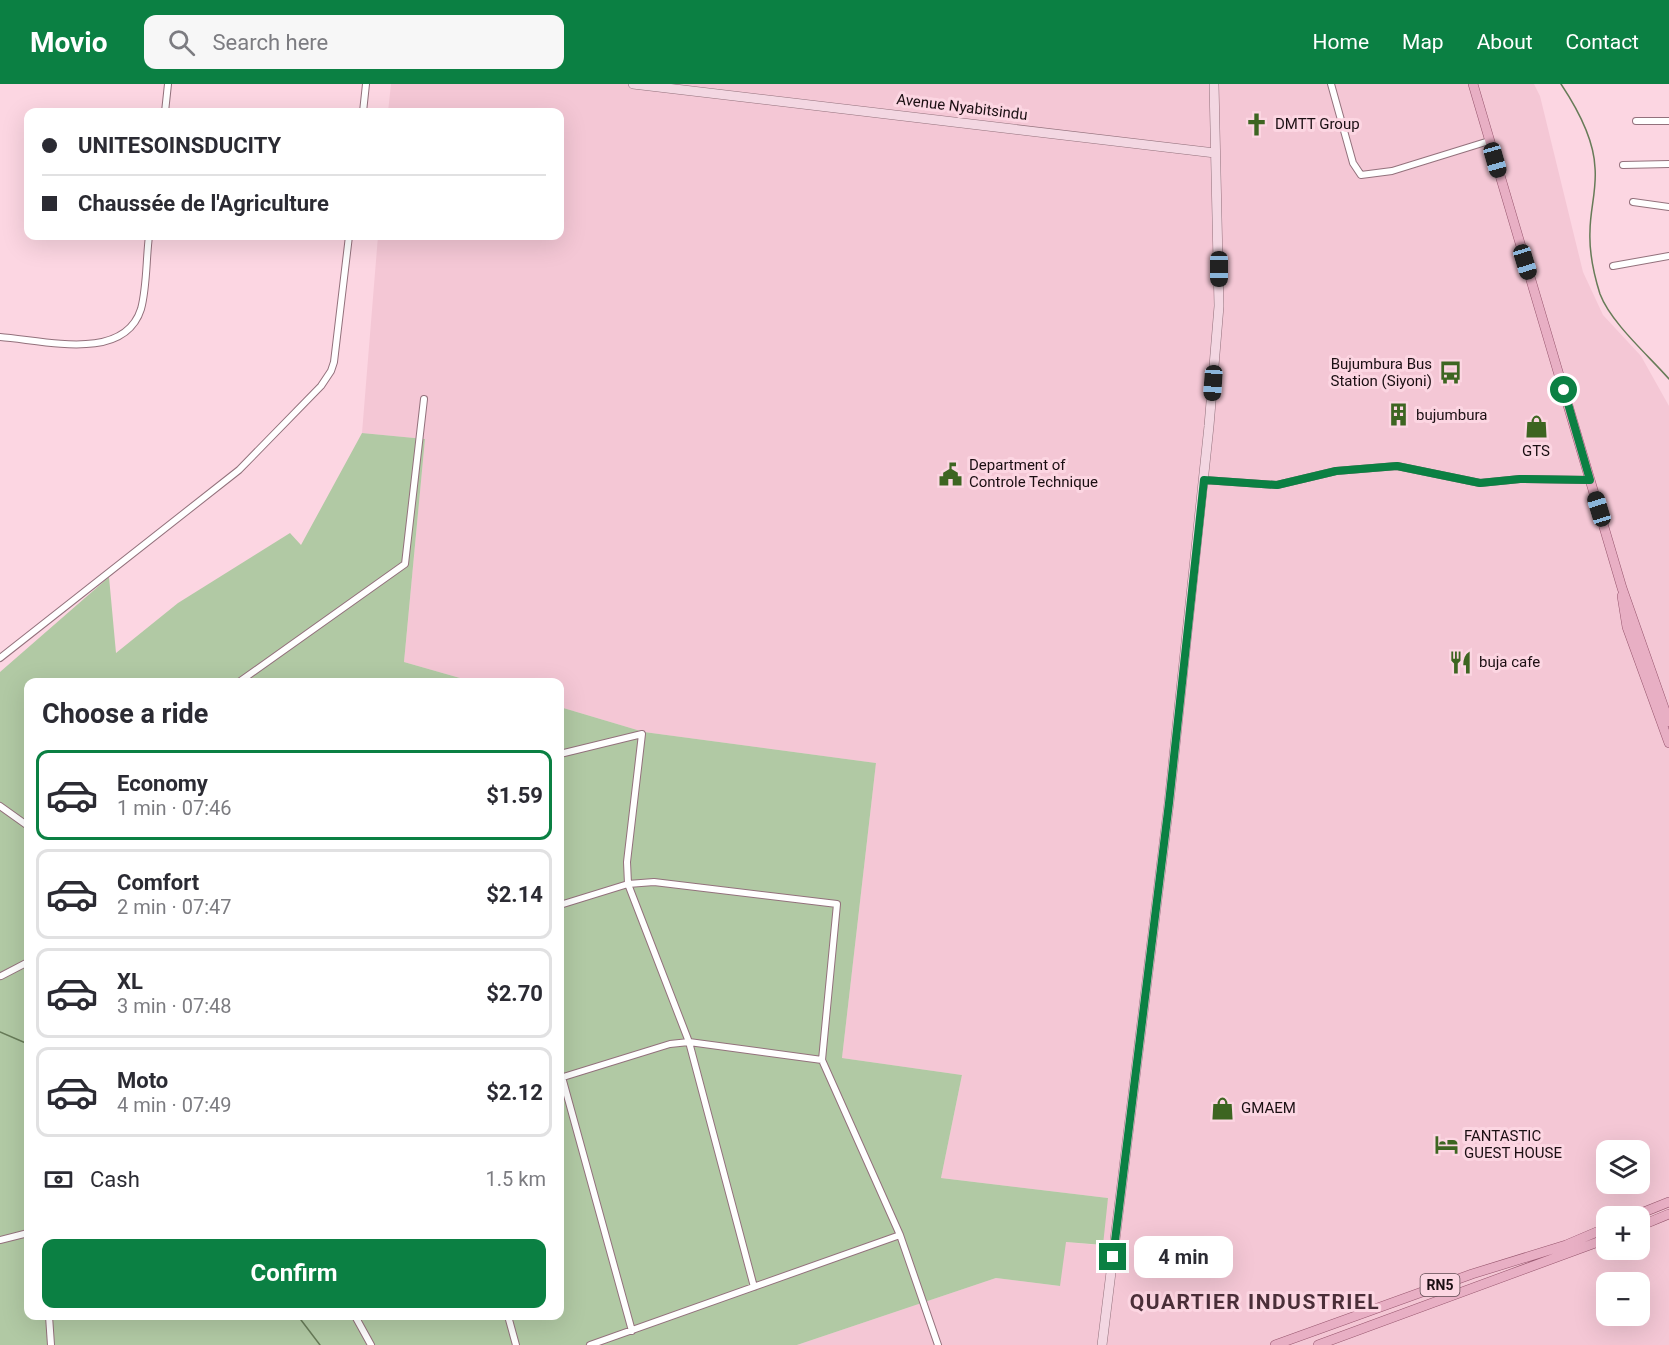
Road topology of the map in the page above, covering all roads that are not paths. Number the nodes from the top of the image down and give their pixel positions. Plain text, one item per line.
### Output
1 (168, 84) edge
2 (366, 84) edge
3 (633, 84) edge
4 (1214, 84) edge
5 (1330, 84) edge
6 (1473, 84) edge
7 (165, 108) edge
8 (363, 108) edge
9 (1636, 121) dead end
10 (1669, 121) edge
11 (1489, 141) junction
12 (1215, 153) junction
13 (1669, 164) edge
14 (1623, 165) dead end
15 (1633, 202) dead end
16 (1669, 207) edge
17 (149, 240) edge
18 (349, 240) edge
19 (1669, 256) edge
20 (1613, 266) dead end
21 (0, 337) edge
22 (424, 399) dead end
23 (1204, 480) junction
24 (1590, 480) junction
25 (1636, 644) junction
26 (0, 658) edge
27 (245, 678) edge
28 (1669, 722) edge
29 (1669, 743) edge
30 (564, 753) edge
31 (0, 806) edge
32 (24, 823) edge
33 (628, 884) junction
34 (564, 904) edge
35 (24, 964) edge
36 (1, 976) edge
37 (688, 1042) junction
38 (822, 1060) junction
39 (564, 1077) edge
40 (564, 1089) edge
41 (1668, 1208) edge
42 (1650, 1212) edge
43 (1650, 1220) edge
44 (1596, 1232) edge
45 (24, 1234) edge
46 (900, 1235) junction
47 (0, 1240) edge
48 (1596, 1243) edge
49 (754, 1287) junction
50 (1350, 1318) junction
51 (49, 1320) edge
52 (358, 1320) edge
53 (509, 1320) edge
54 (632, 1331) junction
55 (1355, 1331) junction
56 (51, 1345) edge
57 (371, 1345) edge
58 (516, 1345) edge
59 (590, 1345) edge
60 (938, 1345) edge
61 (1102, 1345) edge
62 (1275, 1345) edge
63 (1318, 1345) edge

1 - 7 street
2 - 8 street
3 - 12 street, Avenue Nyabitsindu
4 - 12 street
5 - 11 street
6 - 11 main road
9 - 10 street
11 - 24 main road
12 - 23 street
13 - 14 street
15 - 16 street
17 - 21 street
18 - 26 street
19 - 20 street
22 - 27 street
23 - 24 street
23 - 61 street
24 - 25 main road
25 - 28 main road
25 - 29 main road
30 - 33 street
31 - 32 street
33 - 34 street
33 - 37 street
33 - 38 street
35 - 36 street
37 - 38 street
37 - 39 street
37 - 49 street
38 - 46 street
40 - 54 street
41 - 42 main road
41 - 43 main road
44 - 50 main road, RN5
45 - 47 street
46 - 49 street
46 - 60 street
48 - 55 main road, RN5
49 - 54 street
50 - 55 main road
50 - 62 main road, RN5
51 - 56 street
52 - 57 street
53 - 58 street
54 - 59 street
55 - 63 main road, RN5

